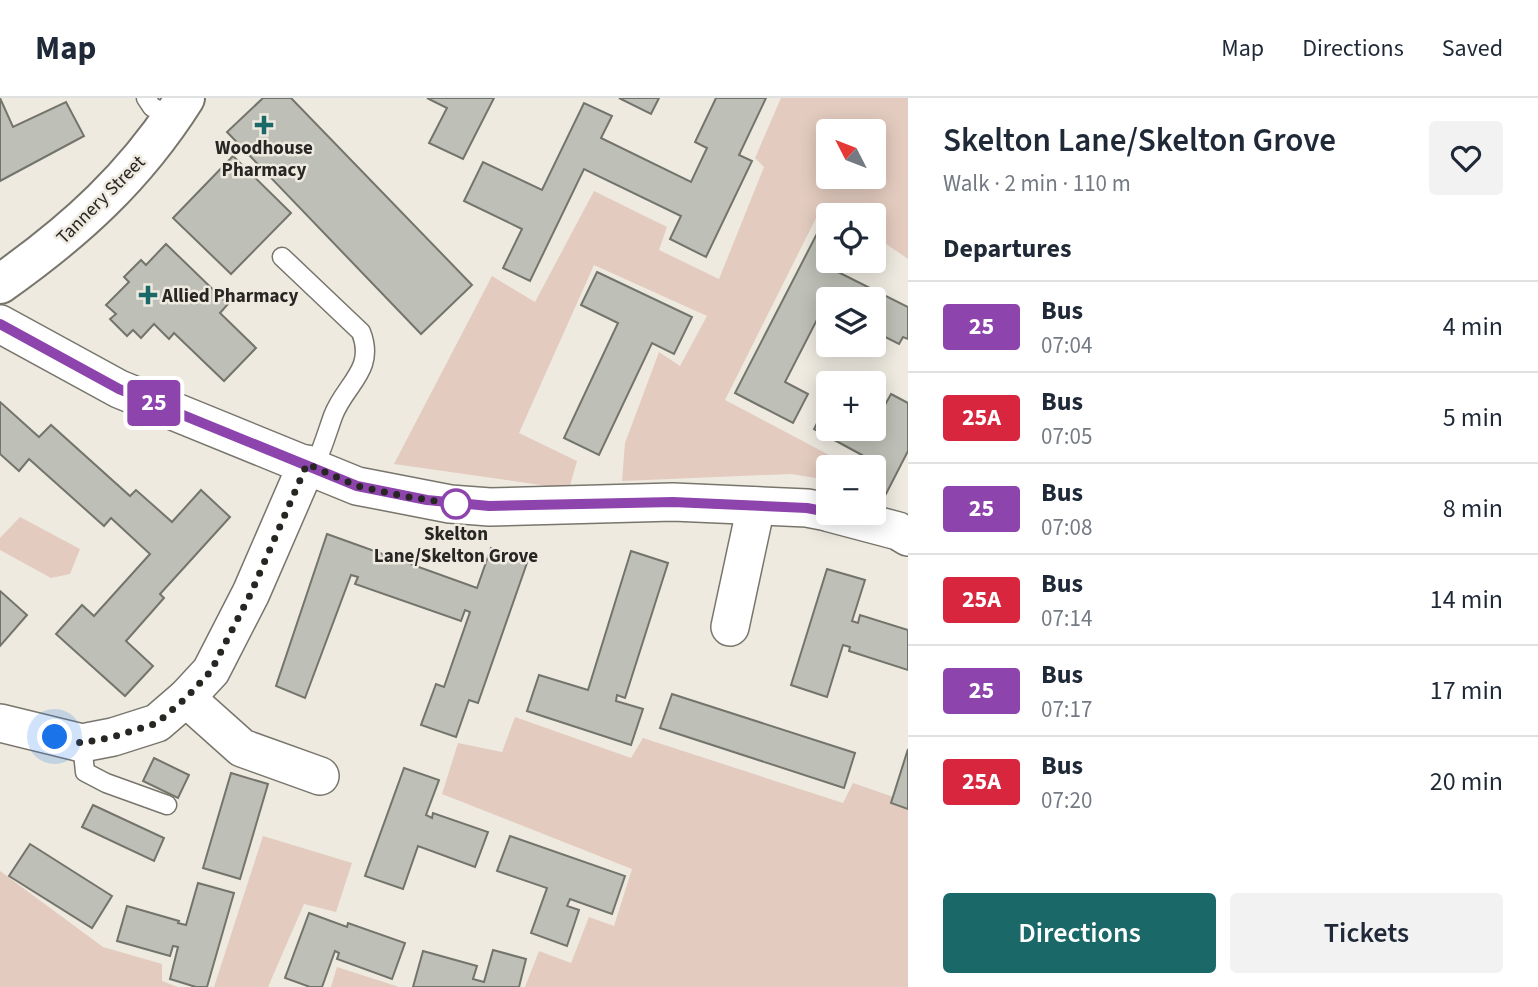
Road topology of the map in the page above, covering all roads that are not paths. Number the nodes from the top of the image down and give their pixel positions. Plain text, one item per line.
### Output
1 (168, 104) edge
2 (282, 257) dead end
3 (0, 284) edge
4 (0, 324) edge
5 (311, 466) junction
6 (756, 506) junction
7 (816, 510) edge
8 (878, 525) edge
9 (908, 537) edge
10 (730, 627) dead end
11 (186, 698) junction
12 (0, 723) edge
13 (82, 743) junction
14 (320, 776) dead end
15 (167, 805) dead end

1 - 3 main road, Tannery Street
2 - 5 lane
4 - 5 street
5 - 6 street
5 - 11 street
6 - 7 street
6 - 10 street
8 - 9 street
11 - 13 street
11 - 14 street
12 - 13 street
13 - 15 lane

